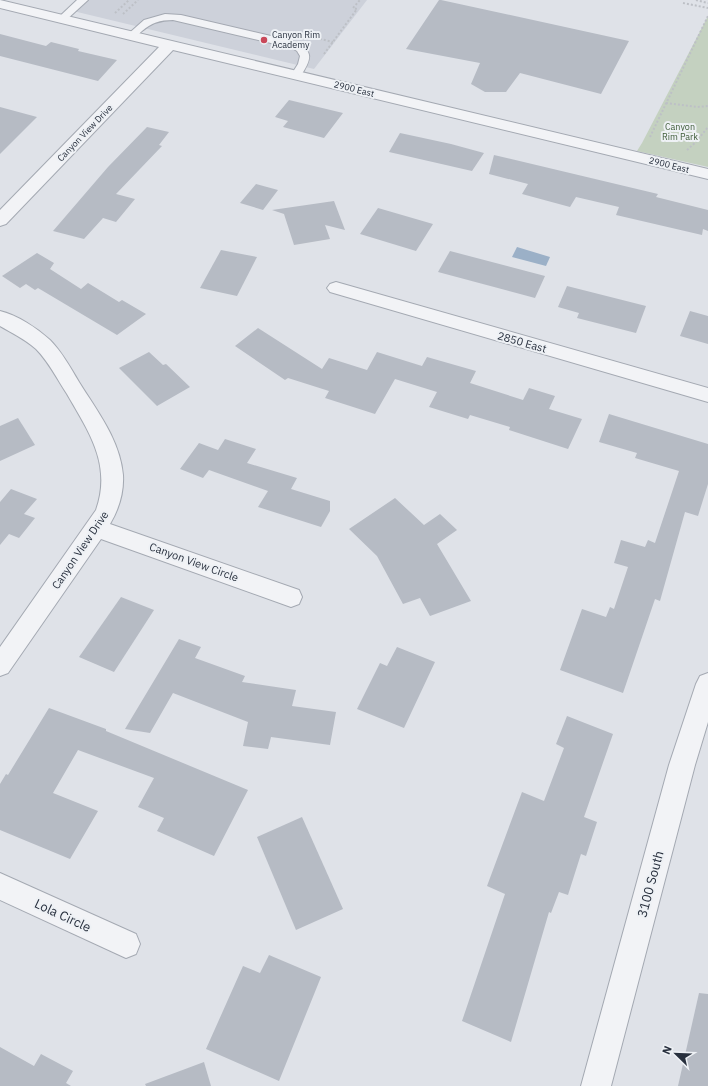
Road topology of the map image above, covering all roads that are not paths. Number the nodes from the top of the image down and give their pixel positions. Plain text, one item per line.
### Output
1 (83, 0) edge
2 (0, 4) edge
3 (62, 19) junction
4 (131, 36) junction
5 (169, 45) junction
6 (296, 75) junction
7 (708, 174) edge
8 (0, 220) edge
9 (336, 288) dead end
10 (0, 317) edge
11 (708, 395) edge
12 (96, 528) junction
13 (291, 597) dead end
14 (0, 666) edge
15 (708, 684) edge
16 (703, 716) edge
17 (0, 886) edge
18 (126, 944) dead end
19 (596, 1086) edge

1 - 3 lane
2 - 3 street, 2900 East
3 - 4 street, 2900 East
4 - 5 street, 2900 East
4 - 6 lane
5 - 6 street, 2900 East
5 - 8 street, Canyon View Drive
6 - 7 street, 2900 East
9 - 11 street, 2850 East
10 - 12 street, Canyon View Drive
12 - 13 street, Canyon View Circle
12 - 14 street, Canyon View Drive
15 - 16 street, 3100 South
16 - 19 street, 3100 South
17 - 18 street, Lola Circle

